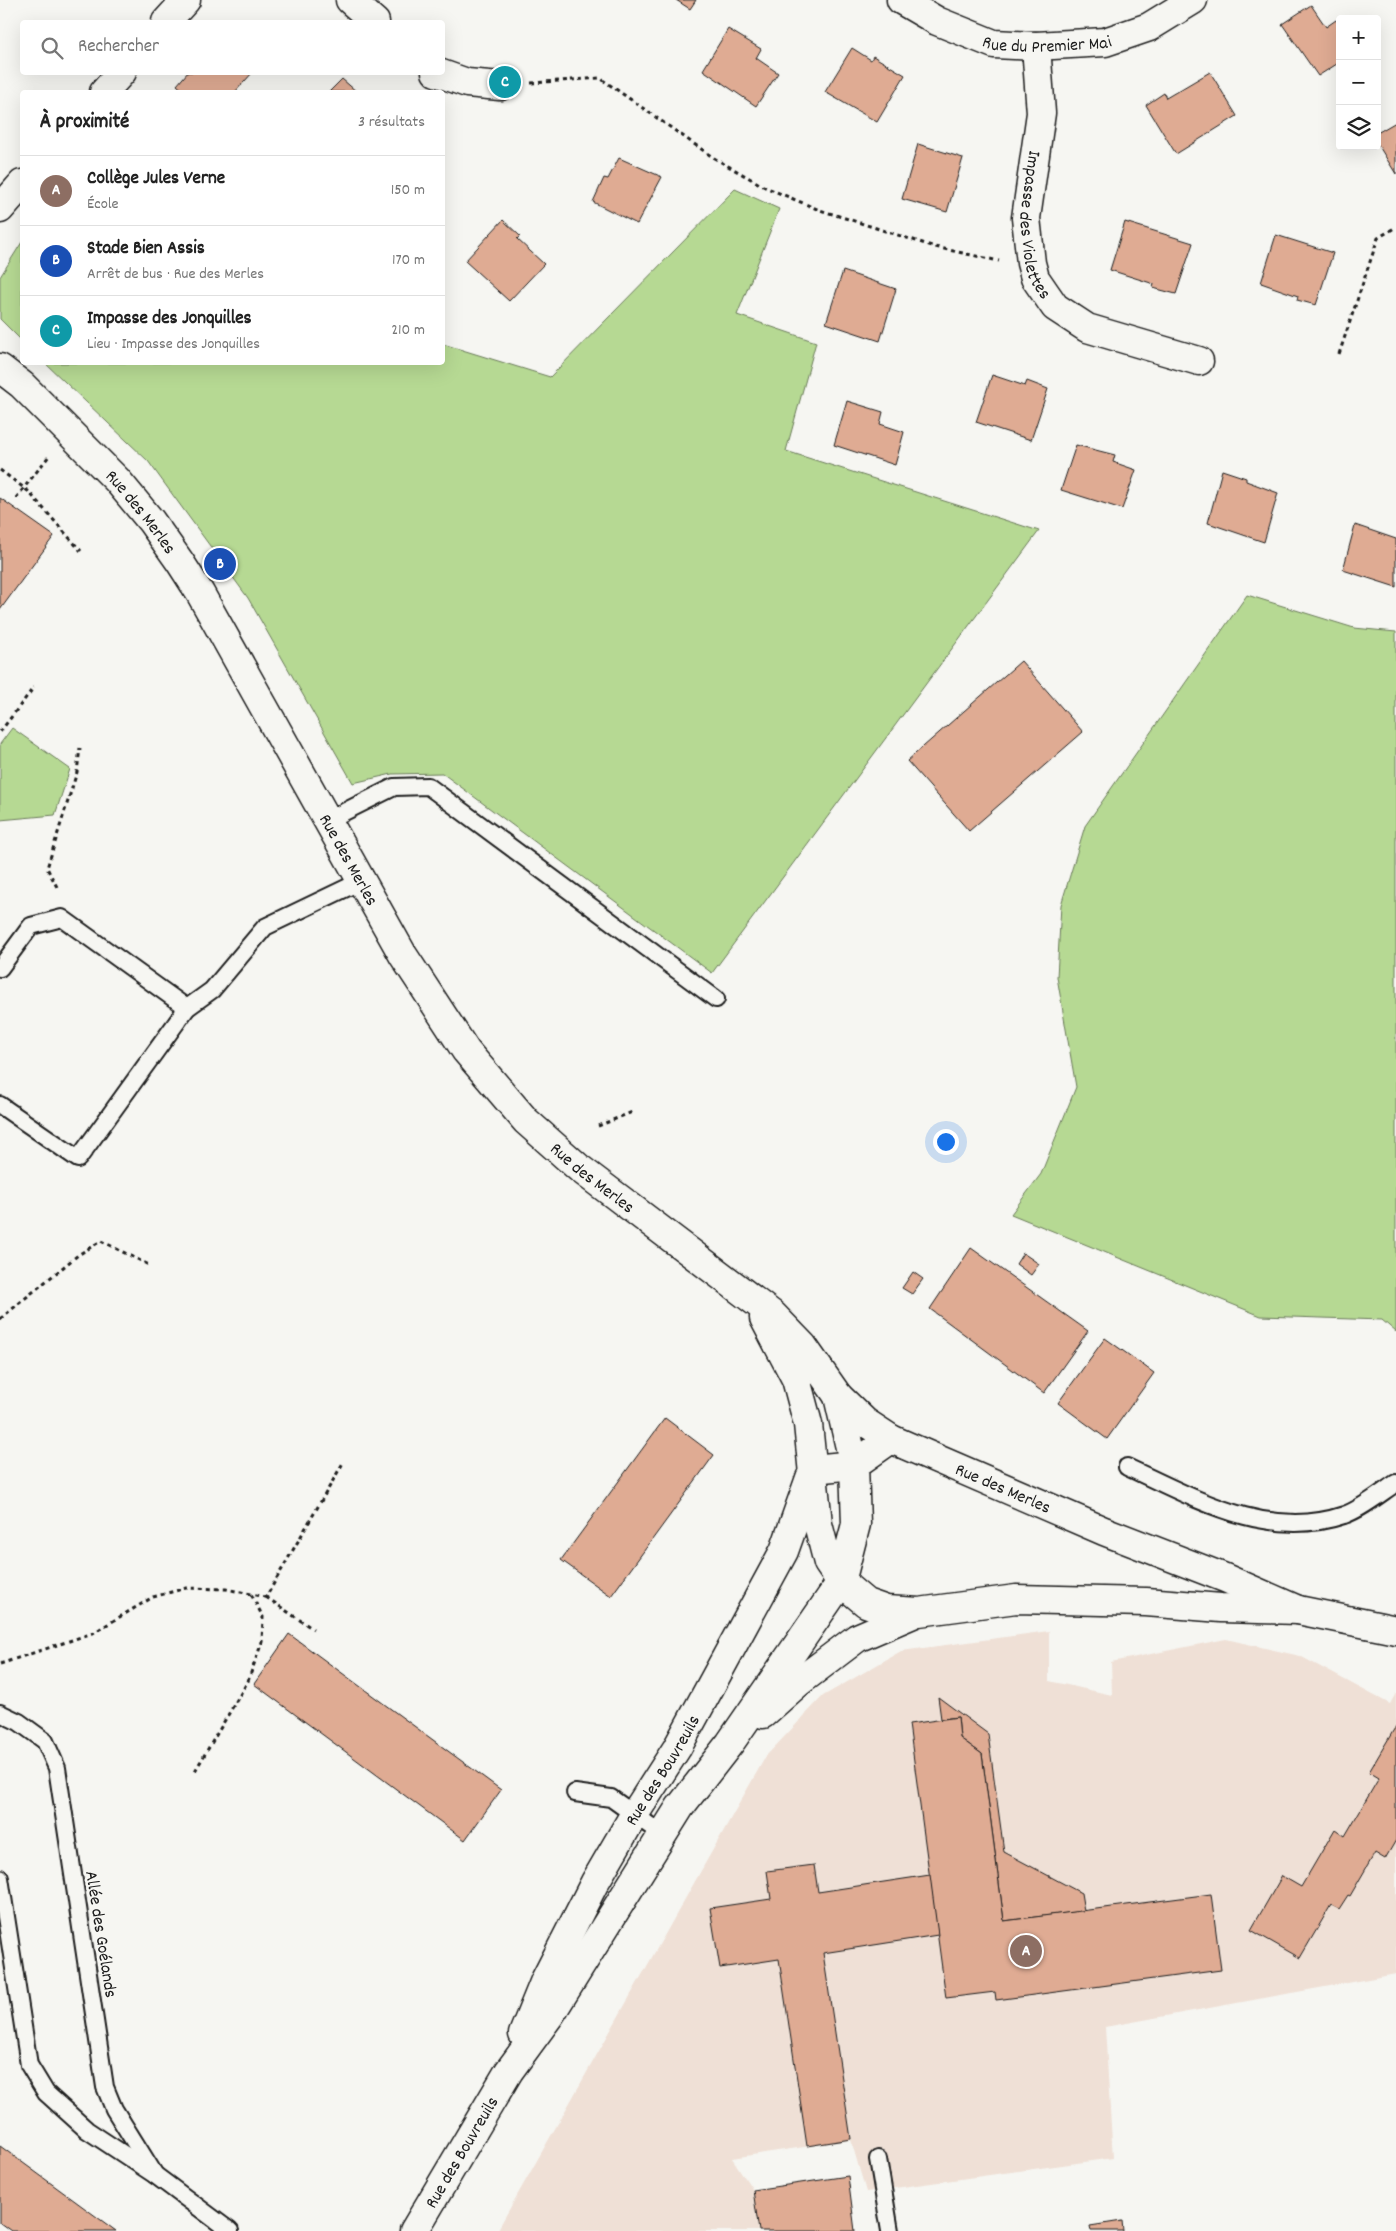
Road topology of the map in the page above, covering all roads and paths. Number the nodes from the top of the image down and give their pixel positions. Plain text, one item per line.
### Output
1 (186, 0) edge
2 (350, 0) edge
3 (901, 0) edge
4 (1193, 0) edge
5 (168, 20) edge
6 (374, 20) edge
7 (1036, 46) junction
8 (119, 75) edge
9 (445, 75) edge
10 (500, 86) joint
11 (106, 90) edge
12 (20, 186) edge
13 (0, 209) edge
14 (1396, 227) edge
15 (1031, 263) junction
16 (1339, 354) dead end
17 (1199, 361) dead end
18 (1, 371) edge
19 (50, 454) dead end
20 (0, 470) edge
21 (24, 488) junction
22 (16, 498) dead end
23 (81, 551) dead end
24 (34, 687) dead end
25 (0, 732) edge
26 (80, 748) dead end
27 (328, 820) junction
28 (361, 881) junction
29 (57, 888) dead end
30 (0, 968) edge
31 (716, 999) dead end
32 (187, 1008) junction
33 (0, 1105) edge
34 (635, 1111) dead end
35 (598, 1126) dead end
36 (149, 1265) dead end
37 (754, 1299) junction
38 (0, 1319) edge
39 (838, 1396) junction
40 (891, 1439) junction
41 (343, 1462) dead end
42 (854, 1464) junction
43 (1127, 1467) dead end
44 (813, 1469) junction
45 (1396, 1484) edge
46 (841, 1582) junction
47 (250, 1594) junction
48 (266, 1597) junction
49 (1298, 1610) junction
50 (919, 1612) junction
51 (313, 1629) dead end
52 (1396, 1630) edge
53 (0, 1664) edge
54 (0, 1713) edge
55 (730, 1743) junction
56 (195, 1771) dead end
57 (575, 1794) dead end
58 (634, 1815) junction
59 (662, 1835) junction
60 (0, 1878) edge
61 (509, 2071) junction
62 (878, 2159) dead end
63 (155, 2175) junction
64 (230, 2231) edge
65 (414, 2231) edge
66 (890, 2231) edge

1 - 5 street
2 - 6 street
3 - 7 street, Rue du Premier Mai
4 - 7 street, Rue du Premier Mai
7 - 15 street, Impasse des Violettes
8 - 11 street
9 - 10 street
10 - 15 path
12 - 13 street
14 - 16 path
15 - 17 street, Impasse des Violettes
18 - 27 street, Rue des Merles
19 - 21 path
20 - 21 path
21 - 22 path
21 - 23 path
24 - 25 path
26 - 29 path
27 - 28 street, Rue des Merles
27 - 31 lane
28 - 32 lane
28 - 37 street, Rue des Merles
30 - 32 lane
32 - 33 lane
34 - 35 path
36 - 38 path
37 - 39 street, Rue des Merles
37 - 44 street, Rue des Merles
39 - 40 street, Rue des Merles
39 - 42 street
40 - 42 street
40 - 49 street, Rue des Merles
41 - 48 path
42 - 44 street
42 - 46 street
43 - 45 lane
44 - 46 street, Rue des Merles
44 - 58 street, Rue des Bouvreuils
46 - 50 street, Rue des Merles
46 - 55 street
47 - 48 path
47 - 53 path
47 - 56 path
48 - 51 path
49 - 50 street, Rue des Merles
49 - 52 street, Rue des Merles
50 - 55 street
54 - 63 lane, Allée des Goélands
55 - 59 street, Rue des Bouvreuils
57 - 58 lane
58 - 59 lane
58 - 61 street, Rue des Bouvreuils
59 - 61 street, Rue des Bouvreuils
60 - 63 lane, Allée des Goélands
61 - 65 street, Rue des Bouvreuils
62 - 66 lane
63 - 64 lane, Allée des Goélands

